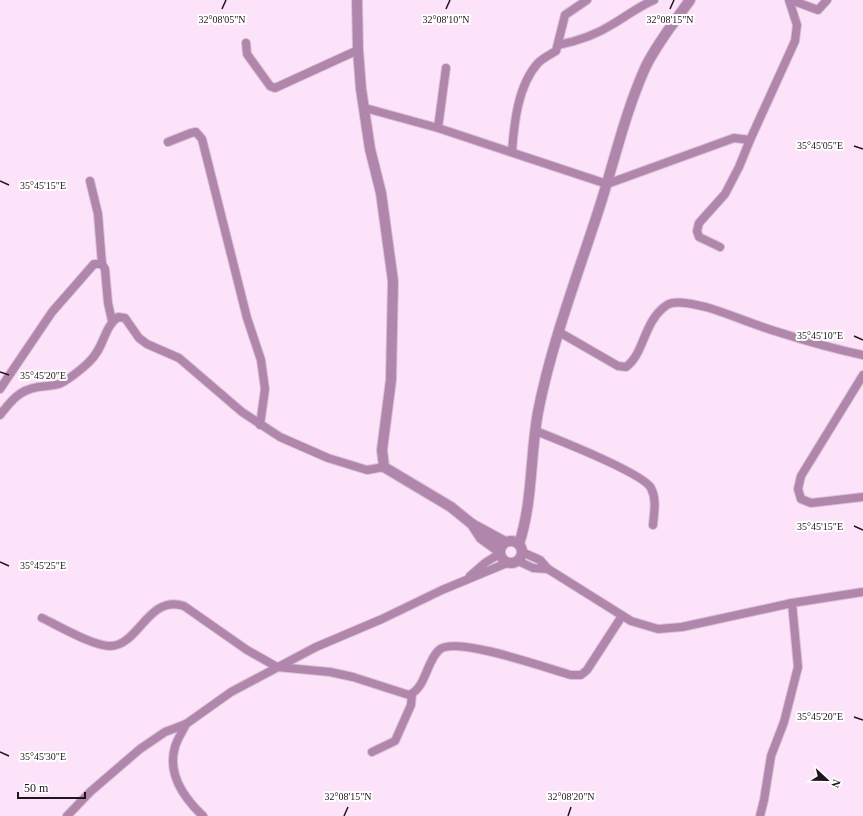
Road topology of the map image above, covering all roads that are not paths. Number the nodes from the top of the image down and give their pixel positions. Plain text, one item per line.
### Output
1 (357, 0) edge
2 (587, 0) edge
3 (654, 0) edge
4 (690, 0) edge
5 (790, 0) edge
6 (827, 0) edge
7 (246, 43) dead end
8 (558, 45) junction
9 (358, 50) junction
10 (446, 68) dead end
11 (365, 108) junction
12 (438, 128) junction
13 (750, 140) junction
14 (168, 142) dead end
15 (512, 152) junction
16 (90, 181) dead end
17 (607, 184) junction
18 (720, 247) dead end
19 (102, 264) junction
20 (112, 321) junction
21 (559, 332) junction
22 (863, 355) edge
23 (863, 376) edge
24 (0, 389) edge
25 (0, 415) edge
26 (260, 425) junction
27 (536, 431) junction
28 (384, 467) junction
29 (863, 497) edge
30 (472, 524) junction
31 (653, 524) dead end
32 (505, 542) junction
33 (520, 552) junction
34 (499, 553) junction
35 (507, 563) junction
36 (468, 579) junction
37 (863, 592) edge
38 (792, 603) junction
39 (622, 616) junction
40 (42, 618) dead end
41 (277, 667) junction
42 (412, 694) junction
43 (186, 724) junction
44 (372, 752) dead end
45 (67, 816) edge
46 (203, 816) edge
47 (760, 816) edge

1 - 9 street
2 - 8 street
3 - 8 street
4 - 17 street
5 - 6 street
5 - 13 street
7 - 9 street
8 - 15 street
9 - 11 street
10 - 12 street
11 - 12 street
11 - 28 street
12 - 15 street
13 - 17 street
13 - 18 street
14 - 26 street
15 - 17 street
16 - 19 street
17 - 21 street
19 - 20 street
19 - 24 street
20 - 25 street
20 - 26 street
21 - 22 street
21 - 27 street
23 - 29 street
26 - 28 street
27 - 31 street
27 - 33 street
28 - 30 street
30 - 32 street
30 - 34 street
32 - 33 street
32 - 34 street
33 - 35 street
33 - 39 street
34 - 35 street
34 - 36 street
35 - 36 street
36 - 41 street
37 - 38 street
38 - 39 street
38 - 47 street
39 - 42 street
40 - 41 street
41 - 42 street
41 - 43 street
42 - 44 street
43 - 45 street
43 - 46 street

